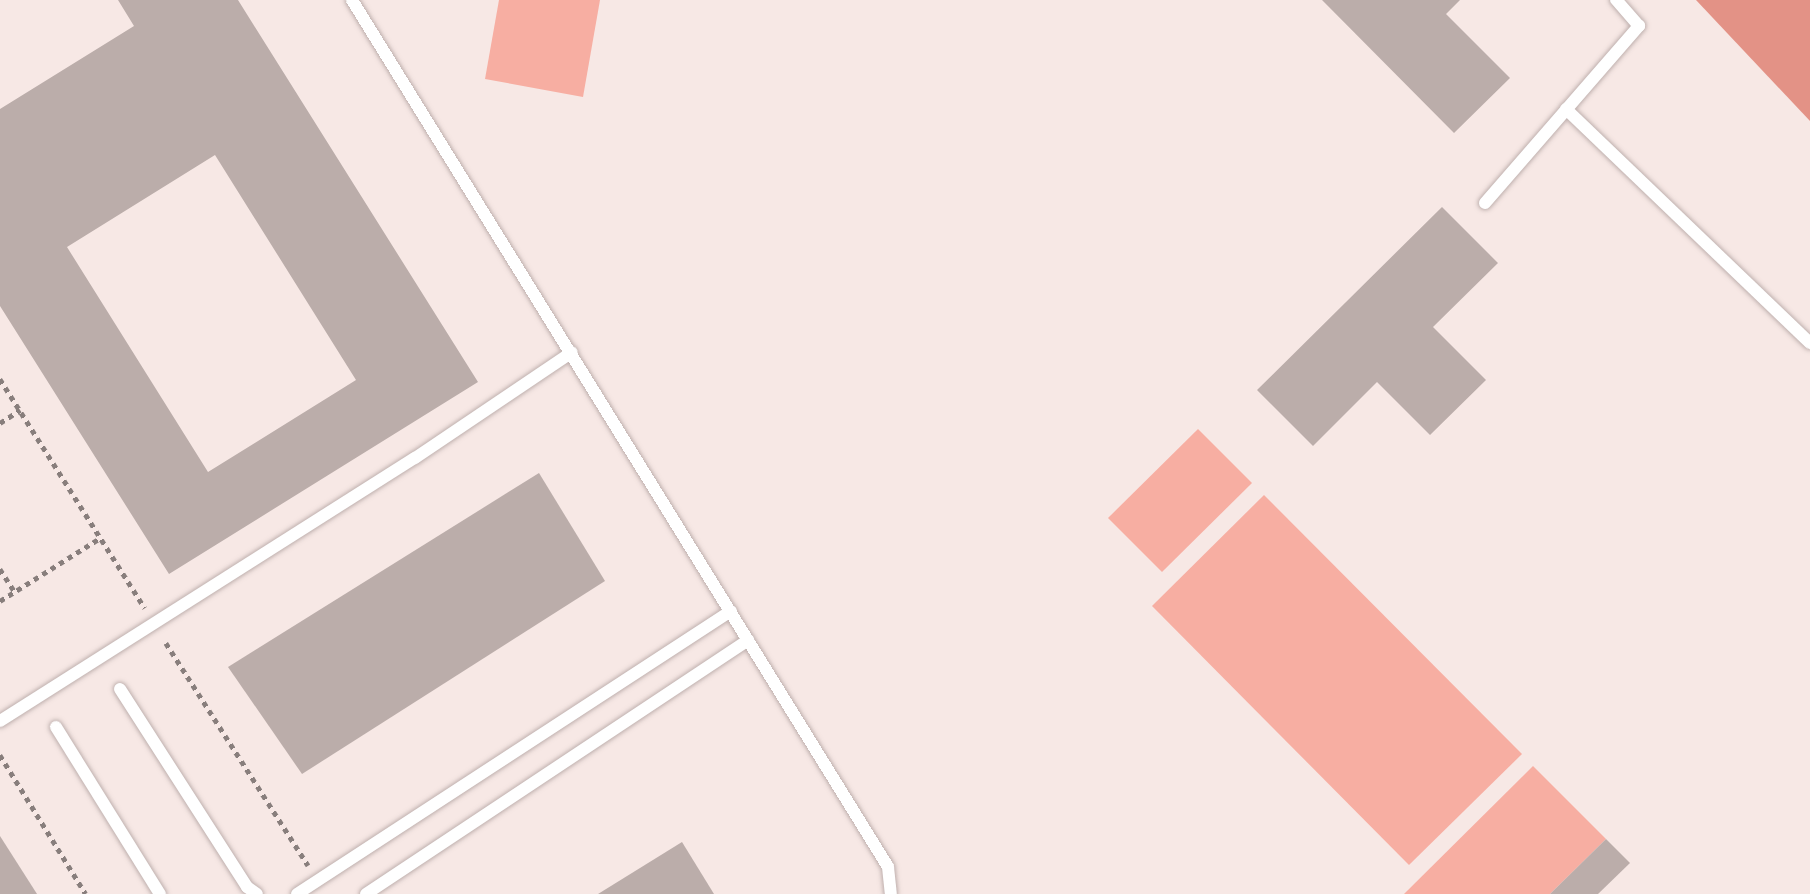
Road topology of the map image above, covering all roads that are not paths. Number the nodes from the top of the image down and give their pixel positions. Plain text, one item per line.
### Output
1 (352, 0) edge
2 (1616, 0) edge
3 (1566, 109) junction
4 (1485, 203) dead end
5 (1810, 343) edge
6 (572, 352) junction
7 (731, 611) junction
8 (748, 640) junction
9 (120, 689) dead end
10 (0, 721) edge
11 (56, 727) dead end
12 (160, 894) edge
13 (257, 894) edge
14 (297, 894) edge
15 (366, 894) edge
16 (891, 894) edge

1 - 6 lane
2 - 3 lane
3 - 4 lane
3 - 5 lane
6 - 7 lane
6 - 10 lane
7 - 8 lane
7 - 14 lane
8 - 15 lane
8 - 16 lane
9 - 13 lane
11 - 12 lane

